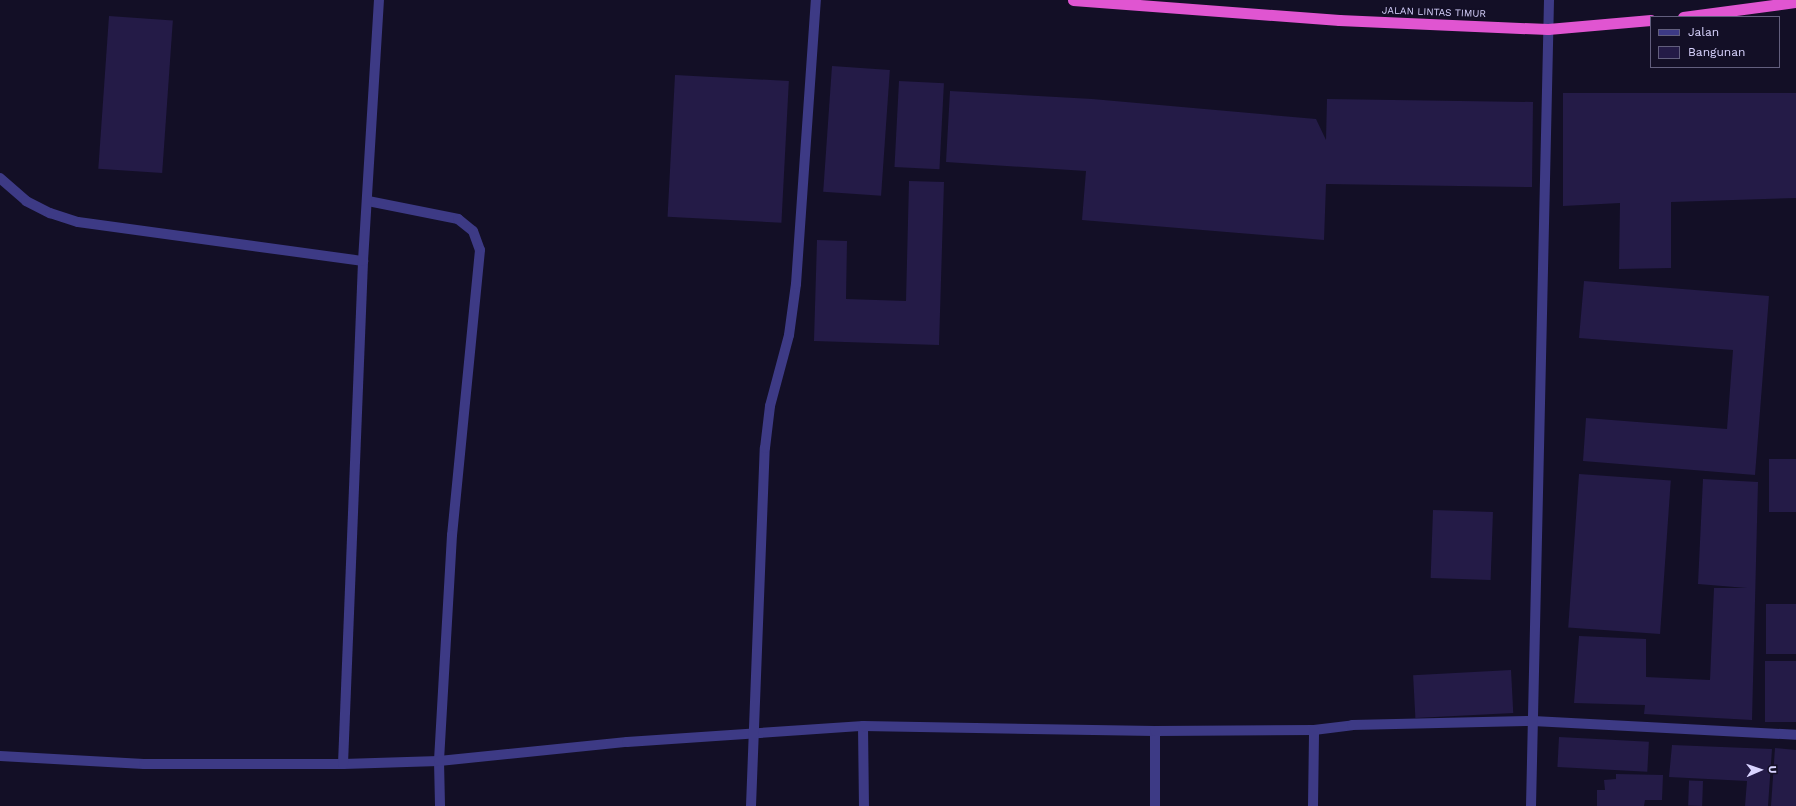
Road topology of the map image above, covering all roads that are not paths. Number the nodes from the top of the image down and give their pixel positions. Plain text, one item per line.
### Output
1 (379, 0) edge
2 (816, 0) edge
3 (1073, 0) edge
4 (1549, 0) edge
5 (1796, 2) edge
6 (1691, 16) edge
7 (1650, 20) edge
8 (1548, 29) junction
9 (0, 178) edge
10 (368, 201) junction
11 (363, 261) junction
12 (1533, 721) junction
13 (863, 726) junction
14 (1314, 730) junction
15 (1155, 731) junction
16 (754, 735) junction
17 (1796, 736) edge
18 (0, 756) edge
19 (439, 761) junction
20 (343, 764) junction
21 (440, 806) edge
22 (751, 806) edge
23 (864, 806) edge
24 (1155, 806) edge
25 (1313, 806) edge
26 (1531, 806) edge

1 - 10 street
2 - 16 street
3 - 8 highway, JALAN LINTAS TIMUR
4 - 8 street
5 - 6 highway
7 - 8 highway, JALAN LINTAS TIMUR
8 - 12 street
9 - 11 street
10 - 11 street
10 - 19 street
11 - 20 street
12 - 14 street
12 - 17 street
12 - 26 street
13 - 15 street
13 - 16 street
13 - 23 street
14 - 15 street
14 - 25 street
15 - 24 street
16 - 19 street
16 - 22 street
18 - 20 street
19 - 20 street
19 - 21 street

